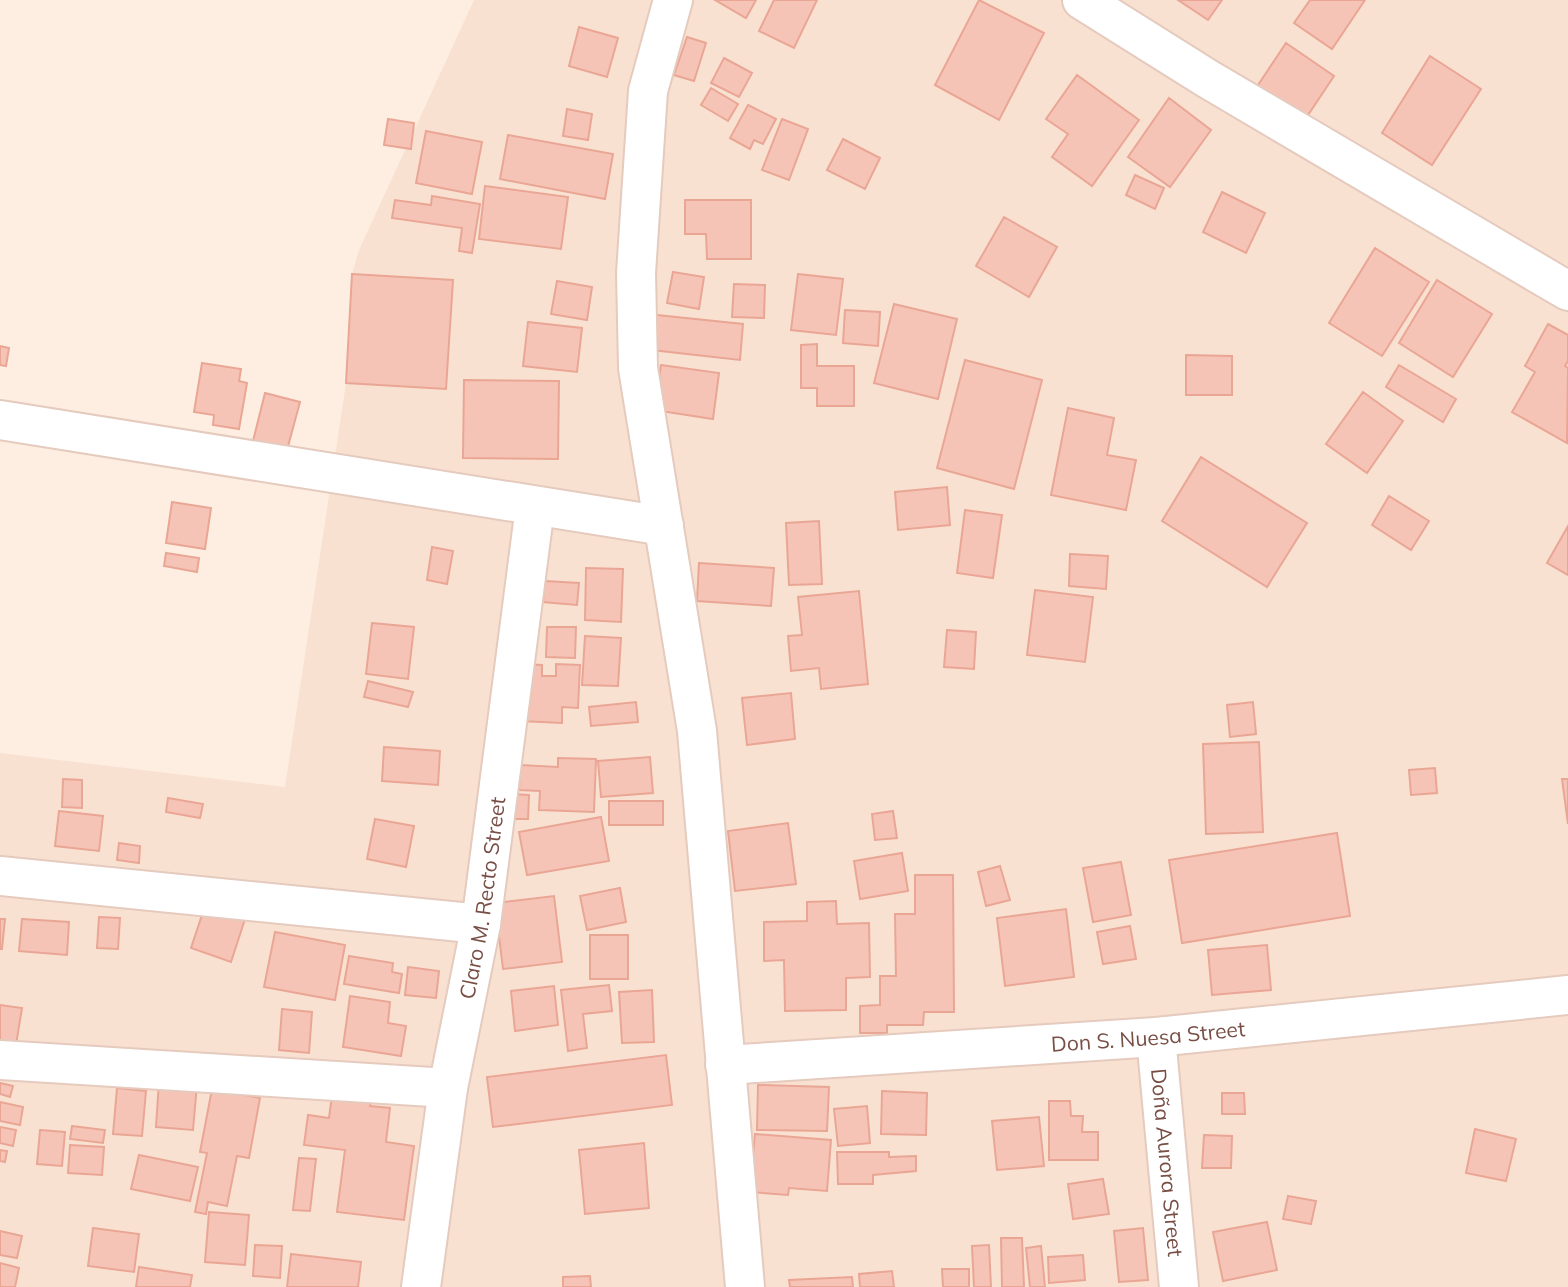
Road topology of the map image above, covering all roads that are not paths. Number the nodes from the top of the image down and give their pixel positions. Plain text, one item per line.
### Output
1 (673, 0) edge
2 (1082, 0) edge
3 (1568, 291) edge
4 (0, 421) edge
5 (535, 507) junction
6 (664, 526) junction
7 (0, 876) edge
8 (481, 924) junction
9 (1568, 995) edge
10 (1156, 1037) junction
11 (0, 1060) edge
12 (725, 1065) junction
13 (448, 1088) junction
14 (421, 1287) edge
15 (745, 1287) edge
16 (1179, 1287) edge

1 - 6 street
2 - 3 street
4 - 5 street
5 - 6 street
5 - 8 street, Claro M. Recto Street
6 - 12 street
7 - 8 street
8 - 13 street, Claro M. Recto Street
9 - 10 street, Don S. Nuesa Street
10 - 12 street, Don S. Nuesa Street
10 - 16 street, Doña Aurora Street
11 - 13 street
12 - 15 street
13 - 14 street, Claro M. Recto Street

